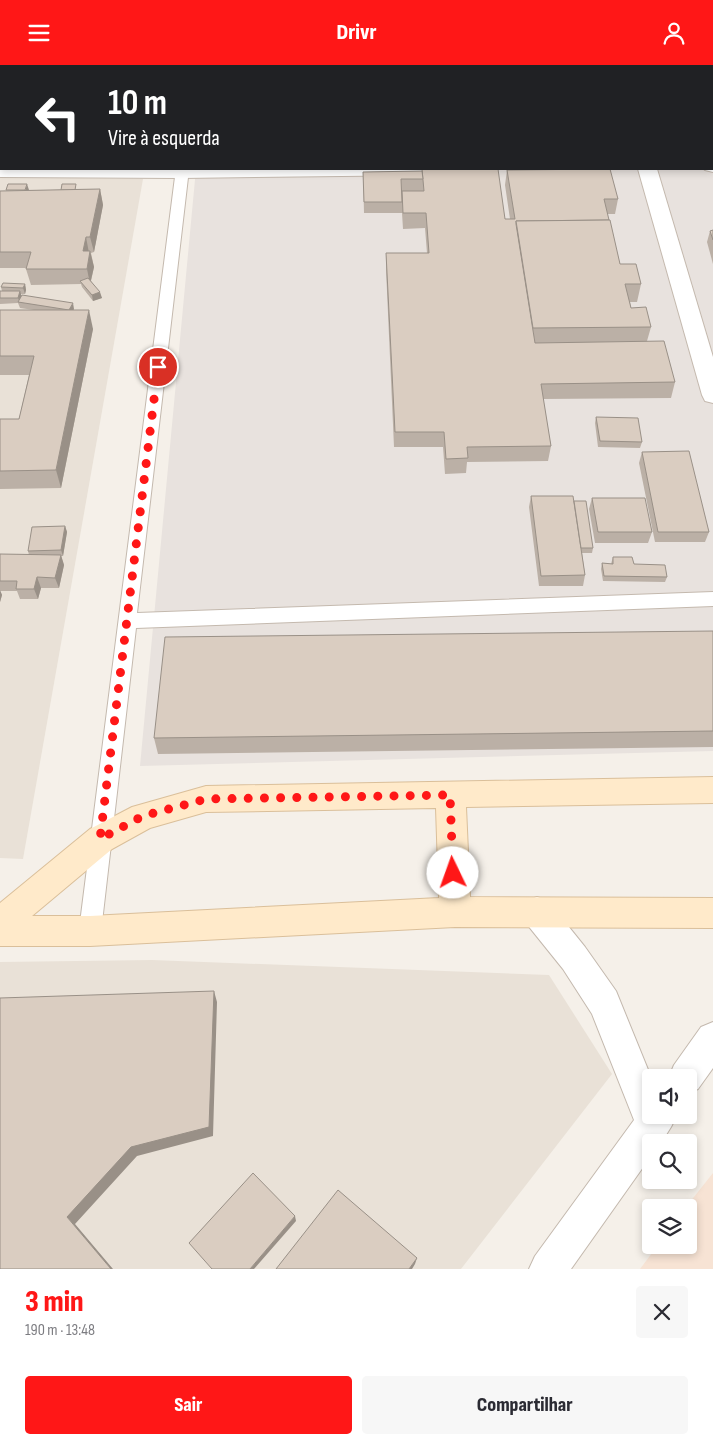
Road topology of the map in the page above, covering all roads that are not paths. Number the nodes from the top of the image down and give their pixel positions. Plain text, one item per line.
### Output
1 (182, 170) edge
2 (647, 170) edge
3 (0, 171) edge
4 (713, 395) edge
5 (713, 599) edge
6 (127, 621) junction
7 (713, 790) edge
8 (450, 795) junction
9 (100, 839) junction
10 (455, 912) junction
11 (537, 912) junction
12 (713, 913) edge
13 (0, 923) edge
14 (0, 931) edge
15 (90, 931) junction
16 (713, 1039) edge
17 (692, 1069) edge
18 (642, 1088) edge
19 (652, 1124) edge
20 (548, 1269) edge

1 - 3 street
1 - 6 lane
2 - 4 street
5 - 6 lane
6 - 9 lane
7 - 8 street
8 - 9 street
8 - 10 street
9 - 13 street
9 - 15 lane
10 - 11 street
10 - 15 street
11 - 12 street
11 - 18 street
14 - 15 street
16 - 17 street
19 - 20 street

